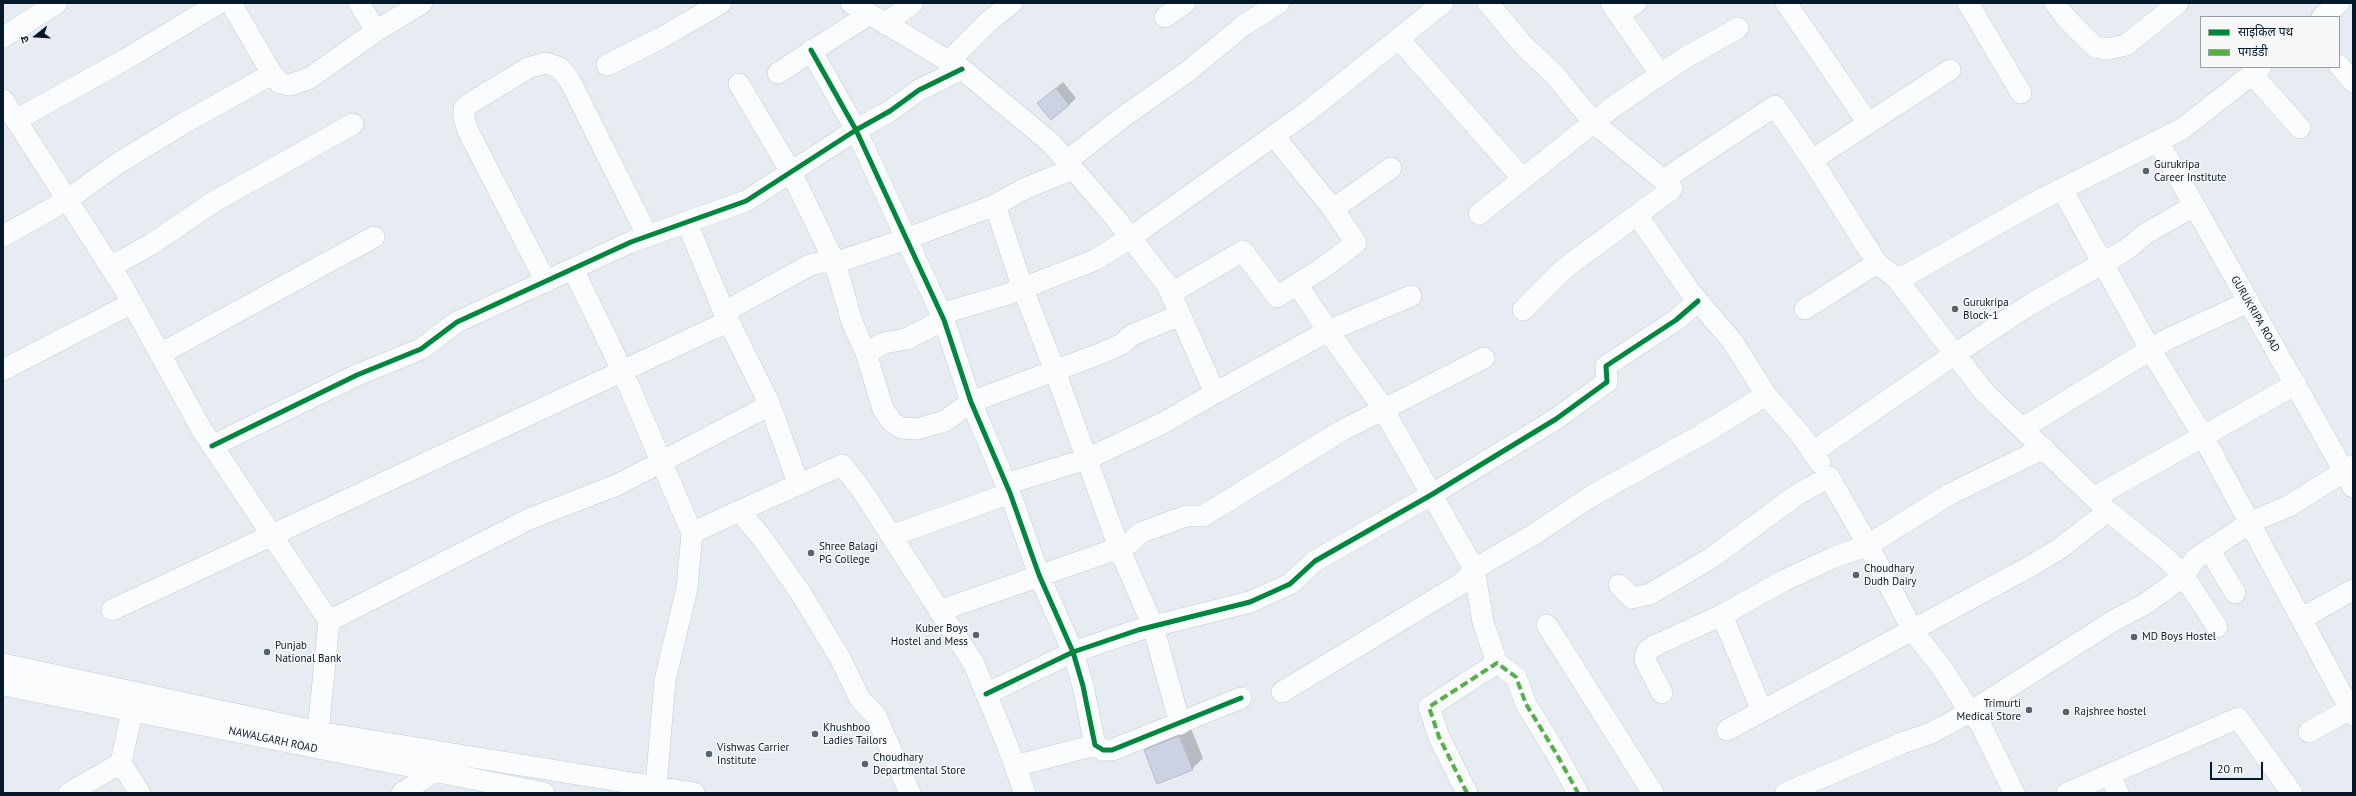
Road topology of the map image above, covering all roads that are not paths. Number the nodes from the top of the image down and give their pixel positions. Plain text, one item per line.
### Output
1 (57, 3) edge
2 (218, 3) edge
3 (231, 3) edge
4 (359, 3) edge
5 (422, 3) edge
6 (722, 3) edge
7 (851, 3) edge
8 (913, 3) edge
9 (1012, 3) edge
10 (1185, 3) edge
11 (1280, 3) edge
12 (1443, 3) edge
13 (1488, 3) edge
14 (1636, 3) edge
15 (1786, 3) edge
16 (1968, 3) edge
17 (2055, 3) edge
18 (2178, 3) edge
19 (1615, 8) edge
20 (1165, 17) dead end
21 (877, 20) junction
22 (1738, 28) dead end
23 (376, 31) junction
24 (3, 36) edge
25 (1399, 38) junction
26 (811, 50) junction
27 (607, 65) dead end
28 (955, 65) junction
29 (2340, 66) edge
30 (1950, 70) dead end
31 (2257, 71) edge
32 (778, 73) dead end
33 (272, 74) junction
34 (1660, 74) junction
35 (2353, 82) edge
36 (739, 84) dead end
37 (2021, 93) dead end
38 (3, 100) edge
39 (16, 120) junction
40 (1594, 123) junction
41 (1868, 123) junction
42 (353, 124) dead end
43 (2300, 128) dead end
44 (856, 130) junction
45 (1274, 136) junction
46 (2158, 141) junction
47 (1812, 160) junction
48 (1070, 165) junction
49 (1391, 168) dead end
50 (791, 172) junction
51 (1523, 179) junction
52 (1663, 180) junction
53 (2062, 189) junction
54 (67, 200) junction
55 (995, 205) junction
56 (2194, 206) junction
57 (1333, 209) junction
58 (1479, 214) dead end
59 (1637, 215) junction
60 (687, 223) junction
61 (3, 236) edge
62 (374, 236) dead end
63 (648, 237) junction
64 (1130, 238) junction
65 (906, 239) junction
66 (835, 262) junction
67 (1877, 263) junction
68 (2103, 263) junction
69 (110, 267) junction
70 (573, 269) junction
71 (1896, 278) junction
72 (546, 282) junction
73 (1296, 284) junction
74 (1023, 289) junction
75 (1171, 293) junction
76 (1411, 296) dead end
77 (1698, 301) junction
78 (2248, 302) junction
79 (132, 303) junction
80 (1805, 309) dead end
81 (1523, 310) dead end
82 (1180, 315) junction
83 (726, 317) junction
84 (942, 317) junction
85 (1328, 331) junction
86 (2150, 349) junction
87 (866, 353) junction
88 (160, 354) junction
89 (1955, 354) junction
90 (1484, 358) dead end
91 (3, 370) edge
92 (622, 370) junction
93 (1055, 371) junction
94 (2296, 384) junction
95 (1215, 393) junction
96 (1766, 395) junction
97 (971, 402) junction
98 (770, 405) junction
99 (1383, 409) junction
100 (2023, 428) junction
101 (2203, 436) junction
102 (212, 446) junction
103 (2044, 448) junction
104 (1812, 452) junction
105 (1087, 459) junction
106 (661, 462) junction
107 (2350, 475) edge
108 (1829, 477) junction
109 (798, 483) junction
110 (1008, 488) junction
111 (1431, 495) junction
112 (2102, 504) junction
113 (739, 511) junction
114 (2251, 522) junction
115 (692, 533) junction
116 (270, 535) junction
117 (891, 536) junction
118 (1868, 545) junction
119 (1119, 548) junction
120 (2209, 549) junction
121 (1474, 569) junction
122 (1039, 575) junction
123 (2184, 576) junction
124 (1619, 585) dead end
125 (2353, 590) edge
126 (2235, 593) dead end
127 (112, 610) dead end
128 (939, 611) junction
129 (1722, 615) junction
130 (2302, 618) junction
131 (328, 621) junction
132 (1547, 625) dead end
133 (1153, 626) junction
134 (2217, 627) dead end
135 (1913, 631) junction
136 (1073, 652) junction
137 (3, 664) edge
138 (1497, 664) junction
139 (3, 685) edge
140 (1282, 692) dead end
141 (1662, 693) dead end
142 (986, 694) junction
143 (1241, 698) dead end
144 (132, 711) junction
145 (1762, 711) junction
146 (1970, 712) junction
147 (2351, 712) edge
148 (1180, 724) junction
149 (1728, 730) dead end
150 (318, 732) junction
151 (2308, 732) dead end
152 (1095, 745) junction
153 (121, 763) junction
154 (1015, 766) junction
155 (434, 772) junction
156 (2114, 784) edge
157 (656, 786) junction
158 (68, 793) edge
159 (140, 793) edge
160 (402, 793) edge
161 (544, 793) edge
162 (694, 793) edge
163 (910, 793) edge
164 (1024, 793) edge
165 (1467, 793) edge
166 (1578, 793) edge
167 (1653, 793) edge
168 (1786, 793) edge
169 (2014, 793) edge
170 (2067, 793) edge
171 (2292, 793) edge

1 - 24 street
2 - 39 street
3 - 33 street
4 - 23 street
5 - 23 street
6 - 27 street
7 - 21 street
8 - 21 street
9 - 28 street
10 - 20 street
11 - 48 street
12 - 25 street
13 - 40 street
14 - 19 street
15 - 41 street
16 - 37 street
17 - 18 street
19 - 34 street
21 - 26 street
21 - 28 street
22 - 34 street
23 - 33 street
25 - 45 street
25 - 51 street
26 - 32 street
26 - 44 street
28 - 44 street
28 - 48 street
29 - 35 street
30 - 41 street
31 - 43 street
31 - 46 street
33 - 54 street
34 - 40 street
36 - 50 street
38 - 39 street
39 - 54 street
40 - 51 street
40 - 52 street
41 - 47 street
42 - 69 street
44 - 50 street
44 - 65 street
45 - 57 street
45 - 64 street
46 - 53 street
46 - 56 street, GURUKRIPA ROAD
47 - 52 street
47 - 67 street
48 - 55 street
48 - 64 street
49 - 57 street
50 - 60 street
50 - 66 street
51 - 58 street
52 - 59 street
53 - 68 street
53 - 71 street
54 - 61 street
54 - 69 street
55 - 65 street
55 - 74 street
56 - 68 street
56 - 78 street, GURUKRIPA ROAD
57 - 73 street
59 - 77 street
59 - 81 street
60 - 63 street
60 - 83 street
62 - 88 street
63 - 70 street
63 - 72 street
64 - 74 street
64 - 75 street
65 - 66 street
65 - 84 street
66 - 83 street
66 - 87 street
67 - 71 street
67 - 80 street
68 - 86 street
68 - 89 street
69 - 79 street
70 - 72 street
70 - 92 street
71 - 89 street
72 - 102 street
73 - 75 street
73 - 85 street
74 - 84 street
74 - 93 street
75 - 82 street
76 - 85 street
77 - 96 street
77 - 111 street
78 - 86 street
78 - 94 street, GURUKRIPA ROAD
79 - 88 street
79 - 91 street
82 - 93 street
82 - 95 street
83 - 92 street
83 - 98 street
84 - 87 street
84 - 97 street
85 - 95 street
85 - 99 street
86 - 100 street
86 - 101 street
87 - 97 street
88 - 102 street
89 - 100 street
89 - 104 street
90 - 99 street
92 - 106 street
92 - 116 street
93 - 97 street
93 - 105 street
94 - 101 street
94 - 107 street, GURUKRIPA ROAD
95 - 105 street
96 - 104 street
96 - 121 street
97 - 110 street
98 - 106 street
98 - 109 street
99 - 111 street
99 - 119 street
100 - 103 street
101 - 112 street
101 - 114 street
102 - 116 street
103 - 112 street
103 - 118 street
104 - 108 street
105 - 110 street
105 - 119 street
106 - 115 street
106 - 131 street
107 - 114 street
108 - 118 street
108 - 124 street
109 - 113 street
109 - 117 street
110 - 117 street
110 - 122 street
111 - 121 street
111 - 133 street
112 - 123 street
112 - 135 street
113 - 115 street
113 - 163 street
114 - 120 street
114 - 130 street
115 - 157 street
116 - 127 street
116 - 131 street
117 - 128 street
118 - 129 street
118 - 135 street
119 - 122 street
119 - 133 street
120 - 123 street
120 - 126 street
121 - 138 street
121 - 140 street
122 - 128 street
122 - 136 street
123 - 134 street
123 - 146 street
125 - 130 street
128 - 142 street
129 - 141 street
129 - 145 street
130 - 147 street
131 - 150 street
132 - 167 street
133 - 136 street
133 - 148 street
135 - 145 street
135 - 146 street
136 - 142 street
136 - 152 street
137 - 150 street
138 - 165 street
138 - 166 street
139 - 144 street, NAWALGARH ROAD
142 - 154 street
143 - 148 street
144 - 153 street
144 - 155 street, NAWALGARH ROAD
145 - 149 street
146 - 168 street
146 - 169 street
147 - 151 street
148 - 152 street
150 - 157 street
152 - 154 street
153 - 158 street
153 - 159 street
154 - 164 street
155 - 160 street
155 - 161 street, NAWALGARH ROAD
156 - 170 street
156 - 171 street
157 - 162 street

